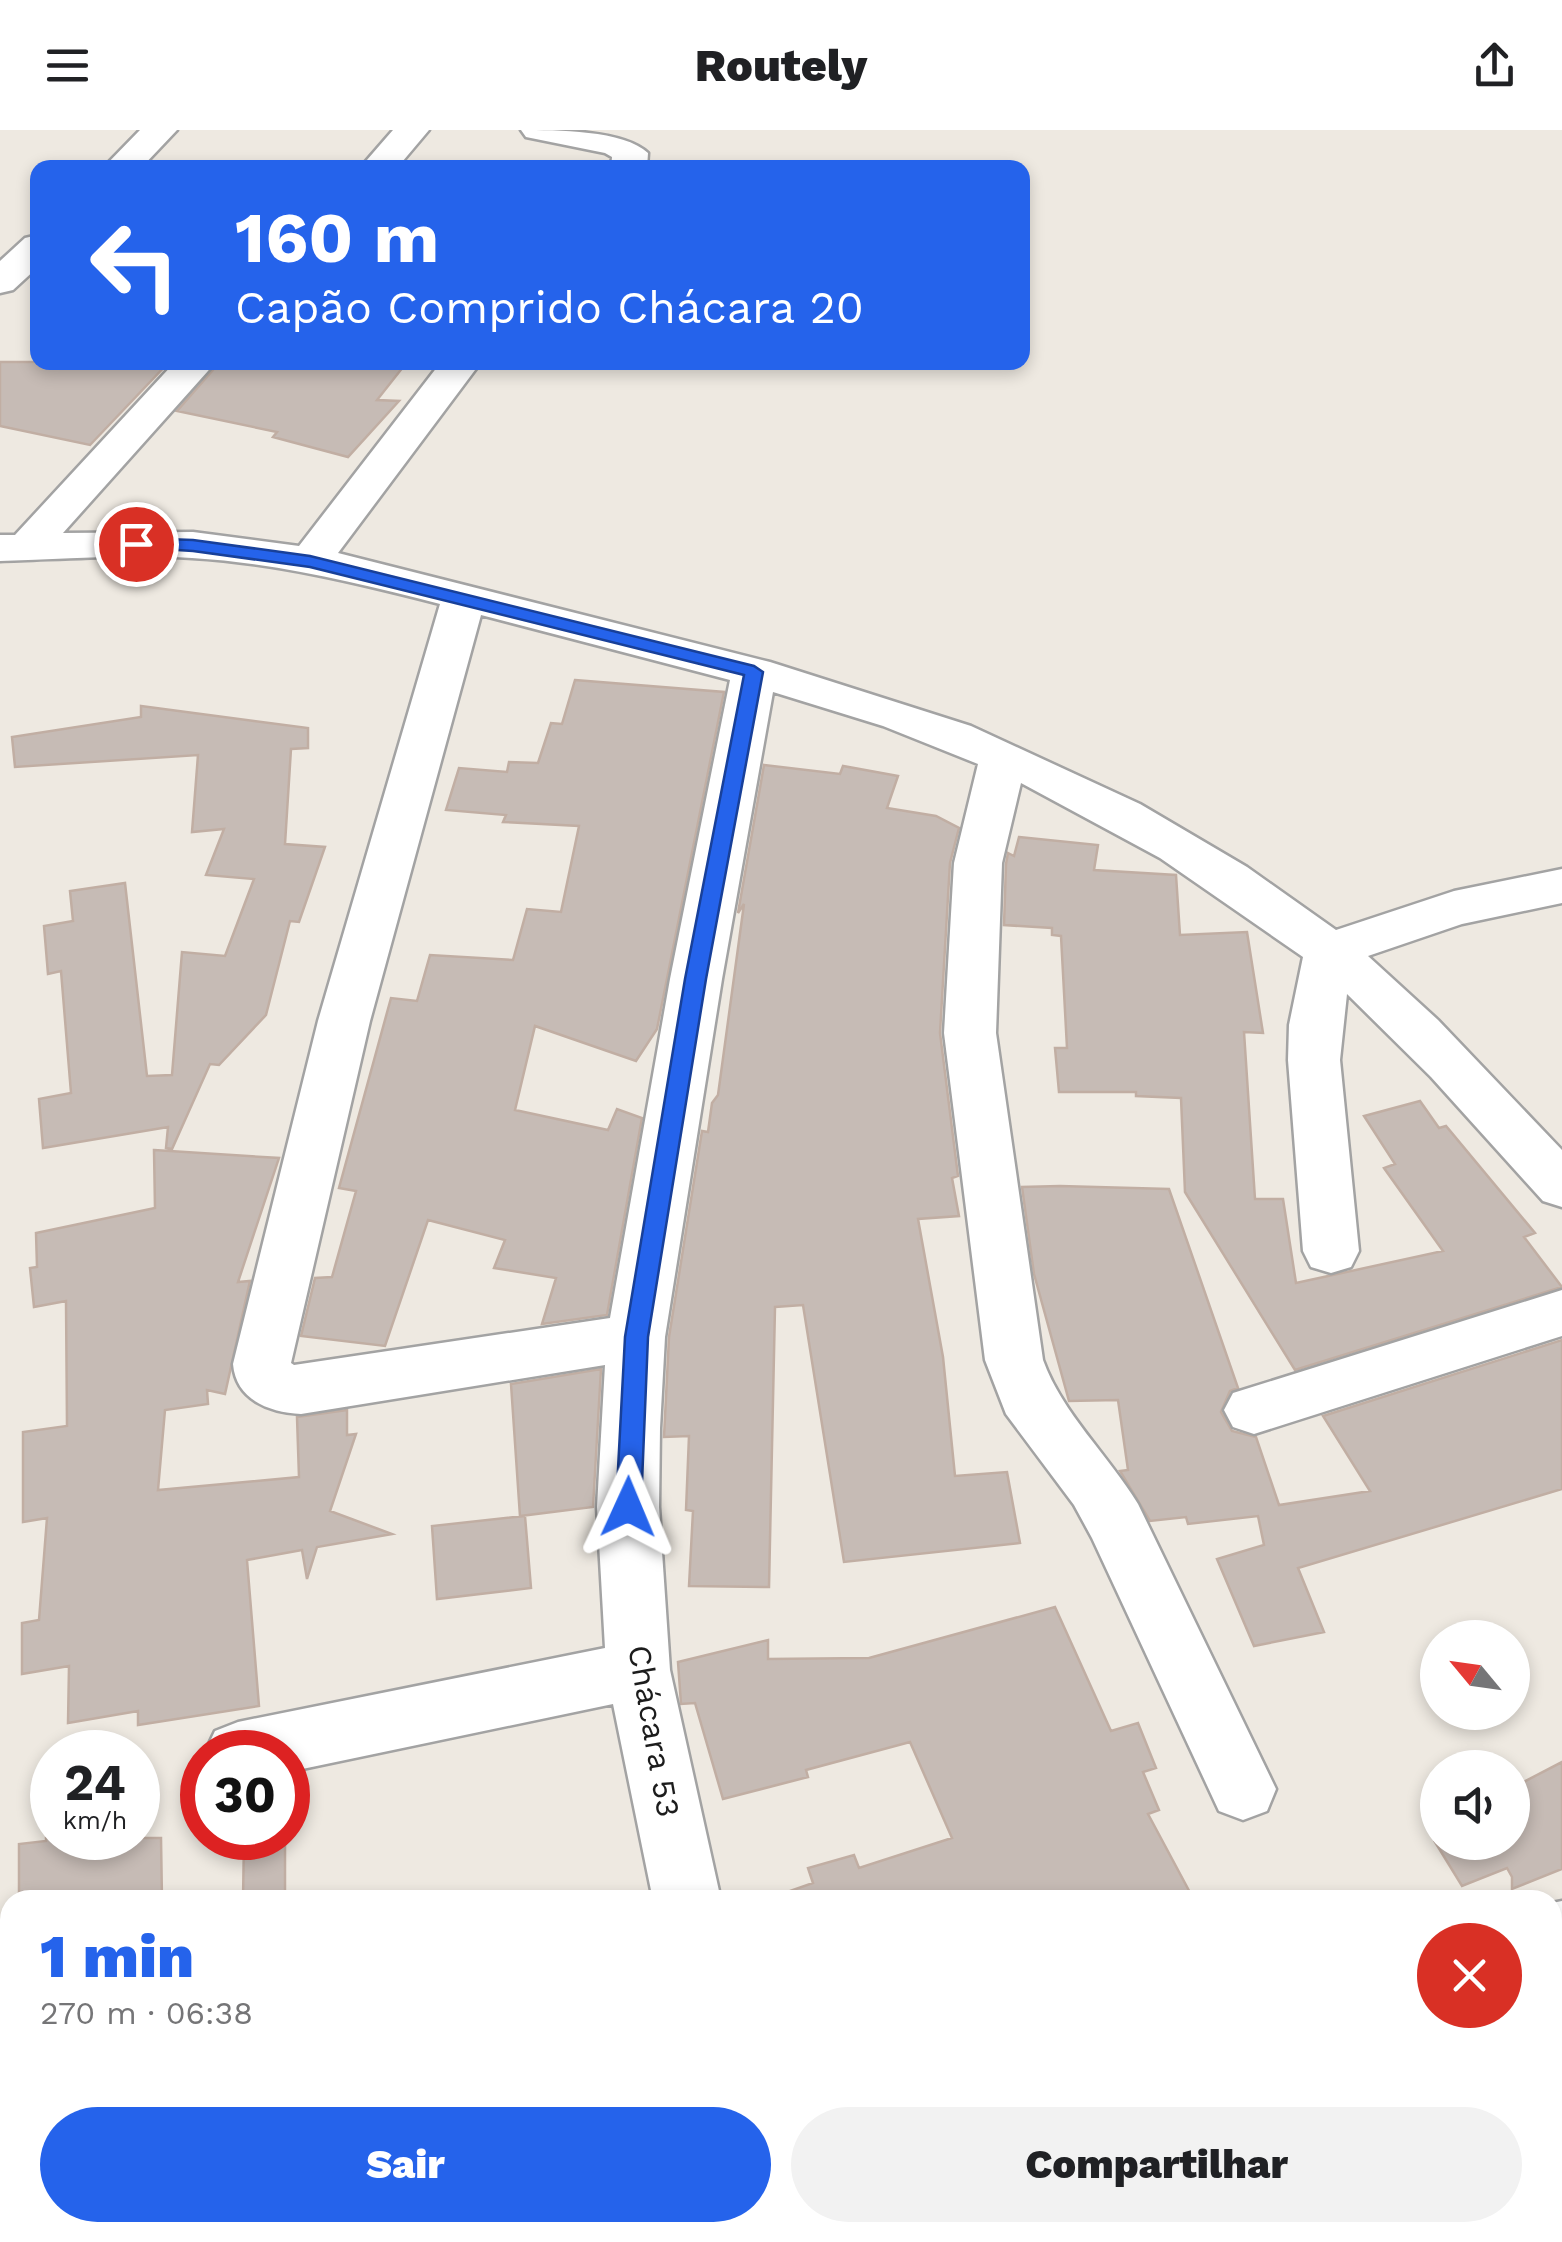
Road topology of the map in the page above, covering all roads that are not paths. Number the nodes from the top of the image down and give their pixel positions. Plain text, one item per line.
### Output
1 (160, 130) edge
2 (412, 130) edge
3 (538, 130) edge
4 (128, 160) edge
5 (384, 160) edge
6 (630, 160) edge
7 (30, 254) edge
8 (0, 282) edge
9 (189, 370) edge
10 (456, 370) edge
11 (9, 548) edge
12 (310, 561) junction
13 (0, 592) edge
14 (464, 597) junction
15 (754, 672) junction
16 (1003, 758) junction
17 (1562, 886) edge
18 (1329, 951) junction
19 (1562, 1186) edge
20 (1332, 1251) dead end
21 (1562, 1313) edge
22 (636, 1337) junction
23 (1254, 1410) dead end
24 (638, 1670) junction
25 (310, 1737) edge
26 (1242, 1789) dead end
27 (685, 1890) edge

1 - 4 street
2 - 5 street
3 - 6 street
7 - 8 street
9 - 11 street
10 - 12 street
11 - 12 street
11 - 13 street
12 - 14 street
14 - 15 street
14 - 22 street
15 - 16 street
15 - 22 street, Chácara 53
16 - 18 street
16 - 26 street
17 - 18 street
18 - 19 street
18 - 20 street
21 - 23 street
22 - 24 street, Chácara 53
24 - 25 street
24 - 27 street, Chácara 53

